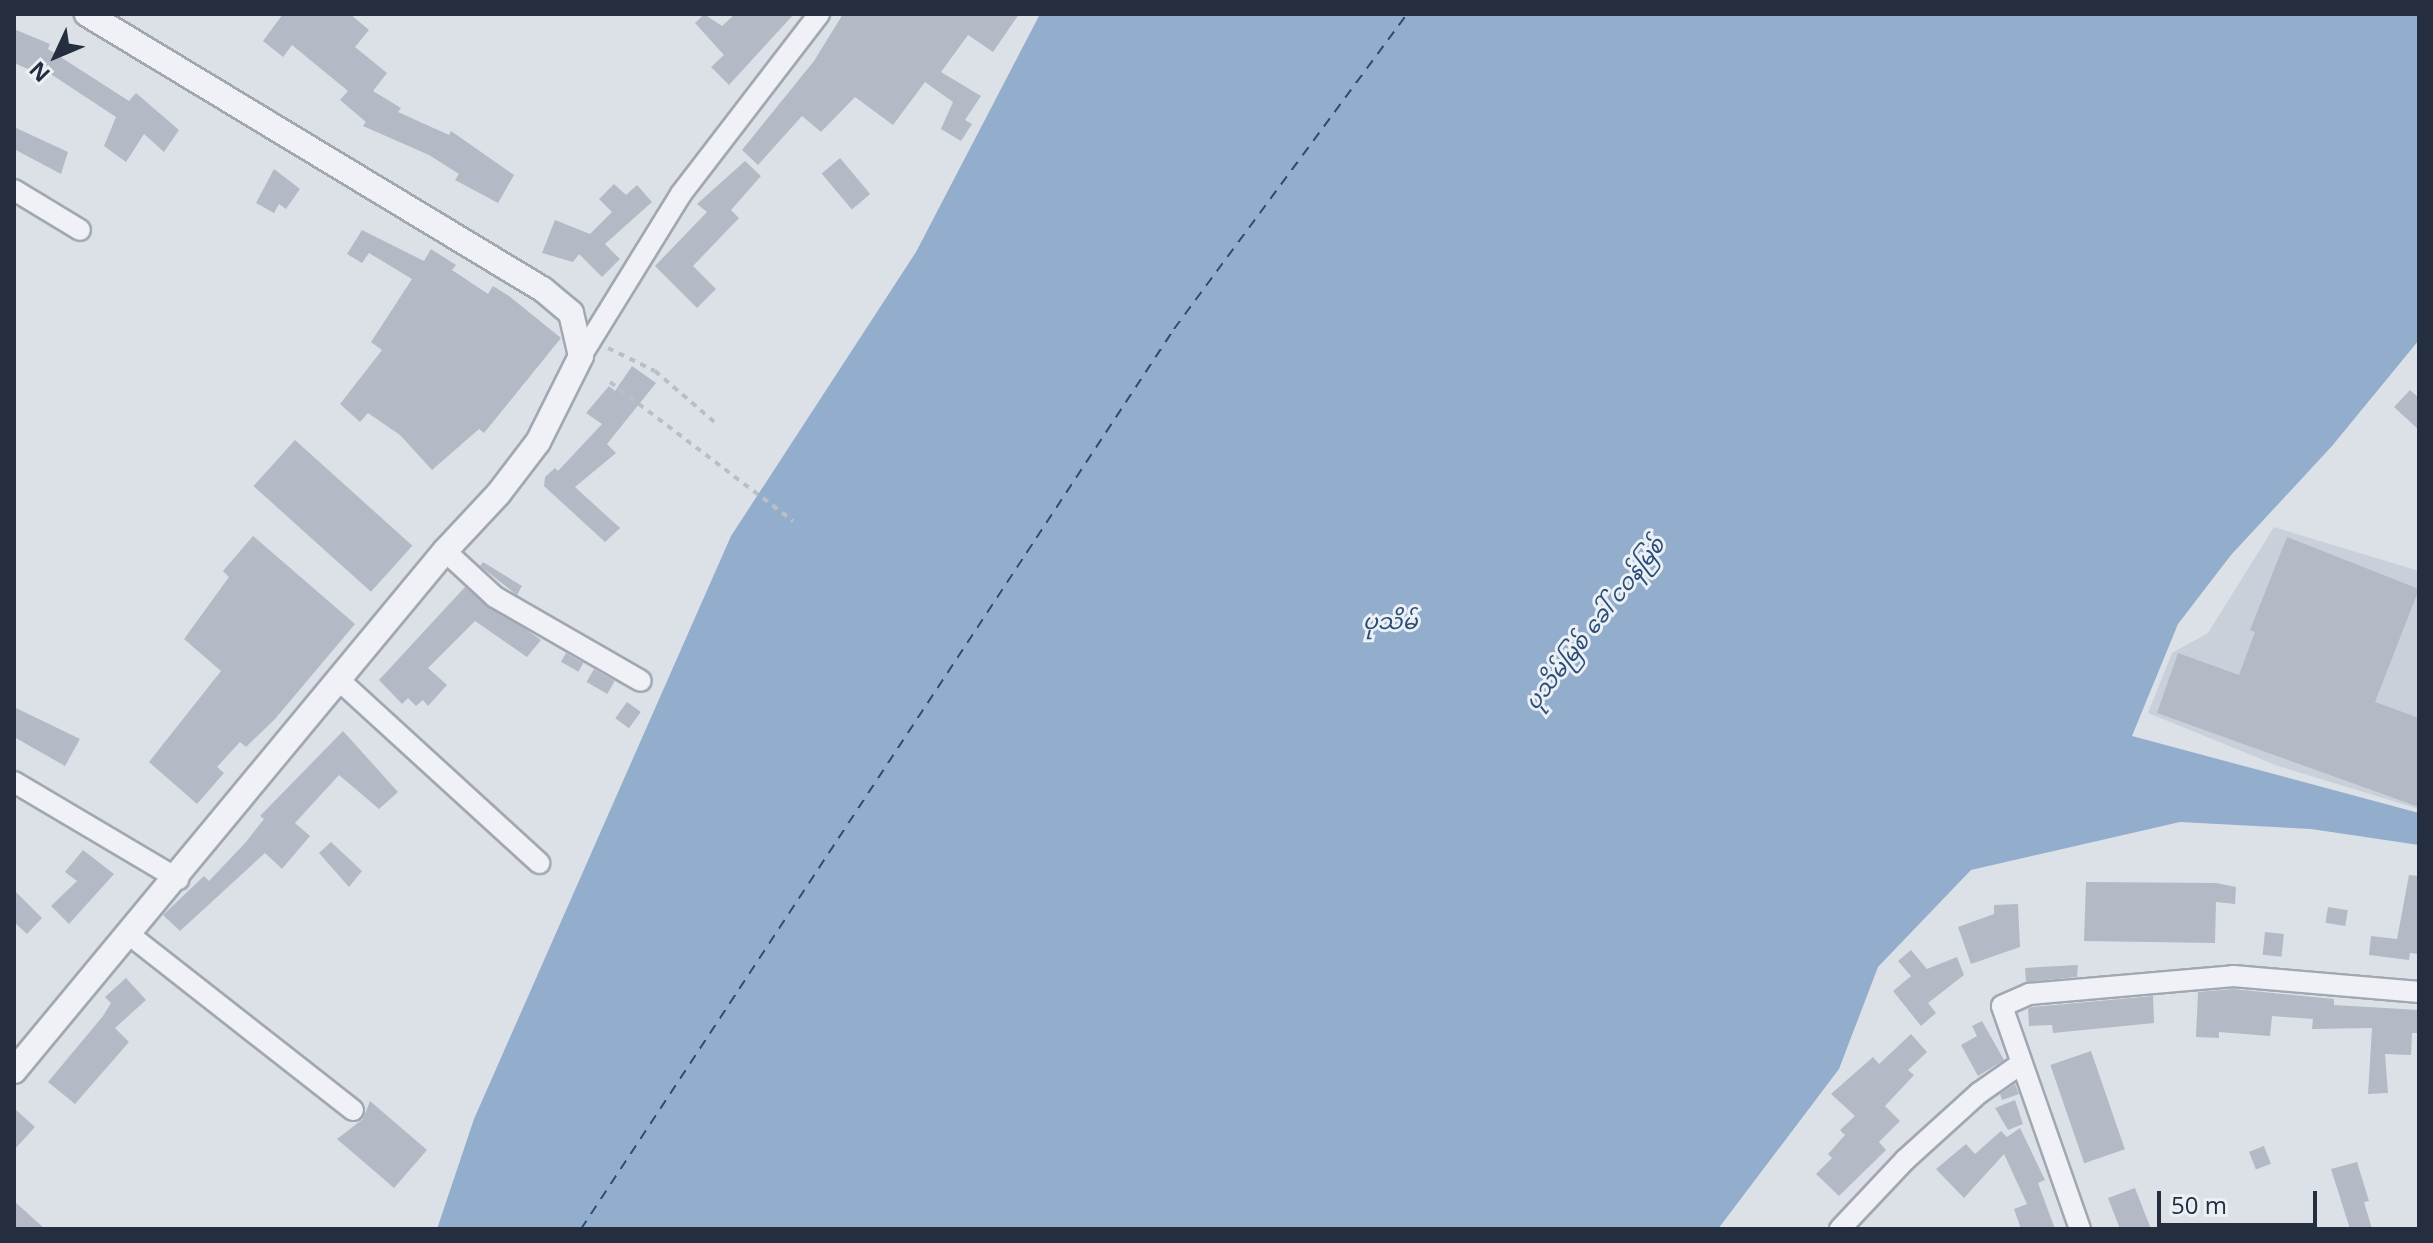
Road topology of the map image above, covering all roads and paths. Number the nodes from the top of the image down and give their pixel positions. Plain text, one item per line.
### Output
1 (87, 14) edge
2 (819, 14) edge
3 (14, 190) edge
4 (80, 230) dead end
5 (581, 356) junction
6 (610, 382) dead end
7 (718, 425) dead end
8 (793, 521) dead end
9 (445, 551) junction
10 (340, 681) junction
11 (641, 681) dead end
12 (14, 782) edge
13 (539, 863) dead end
14 (178, 879) junction
15 (131, 936) junction
16 (2419, 992) edge
17 (2022, 1063) junction
18 (14, 1071) edge
19 (353, 1110) dead end
20 (1840, 1229) edge
21 (2080, 1229) edge

1 - 5 street
2 - 5 street
3 - 4 street
5 - 7 path
5 - 9 street
6 - 8 path
9 - 10 street
9 - 11 street
10 - 13 street
10 - 14 street
12 - 14 street
14 - 15 street
15 - 18 street
15 - 19 street
16 - 17 street
17 - 20 street
17 - 21 street

